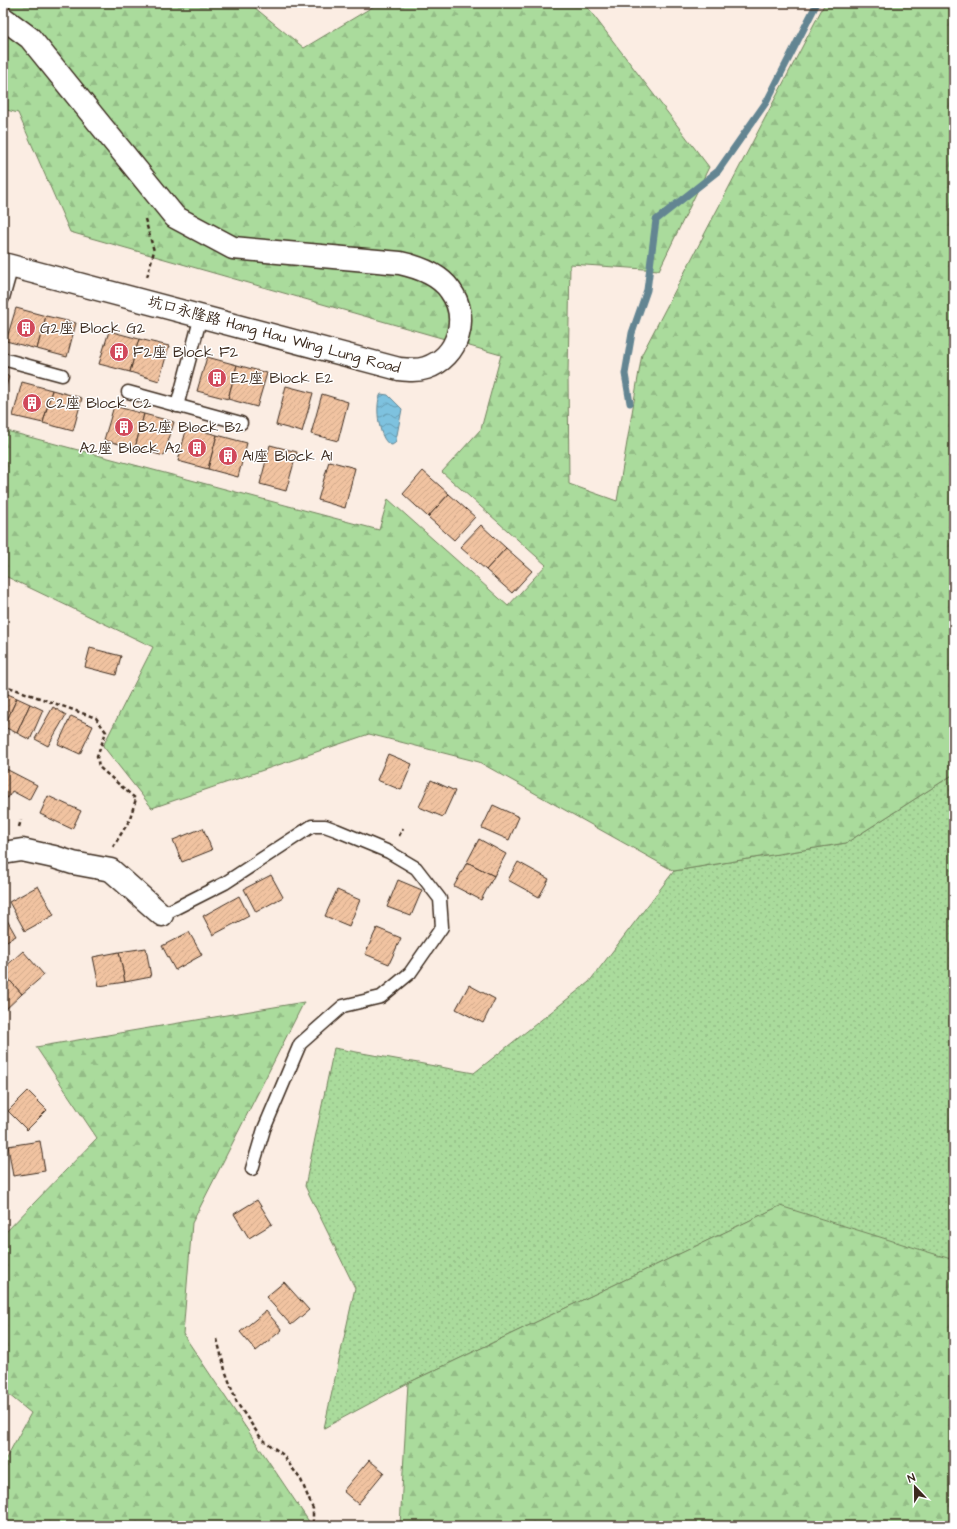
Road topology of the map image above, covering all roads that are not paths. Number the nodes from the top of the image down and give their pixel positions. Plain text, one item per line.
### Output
1 (3, 18) edge
2 (7, 265) edge
3 (3, 298) edge
4 (202, 316) junction
5 (3, 359) edge
6 (62, 375) dead end
7 (128, 392) dead end
8 (177, 406) junction
9 (241, 423) dead end
10 (3, 853) edge
11 (162, 915) joint
12 (252, 1169) dead end

1 - 4 street, 坑口永隆路 Hang Hau Wing Lung Road
2 - 3 lane
2 - 4 street, 坑口永隆路 Hang Hau Wing Lung Road
4 - 8 lane
5 - 6 lane
7 - 8 lane
8 - 9 lane
10 - 11 street
11 - 12 lane

